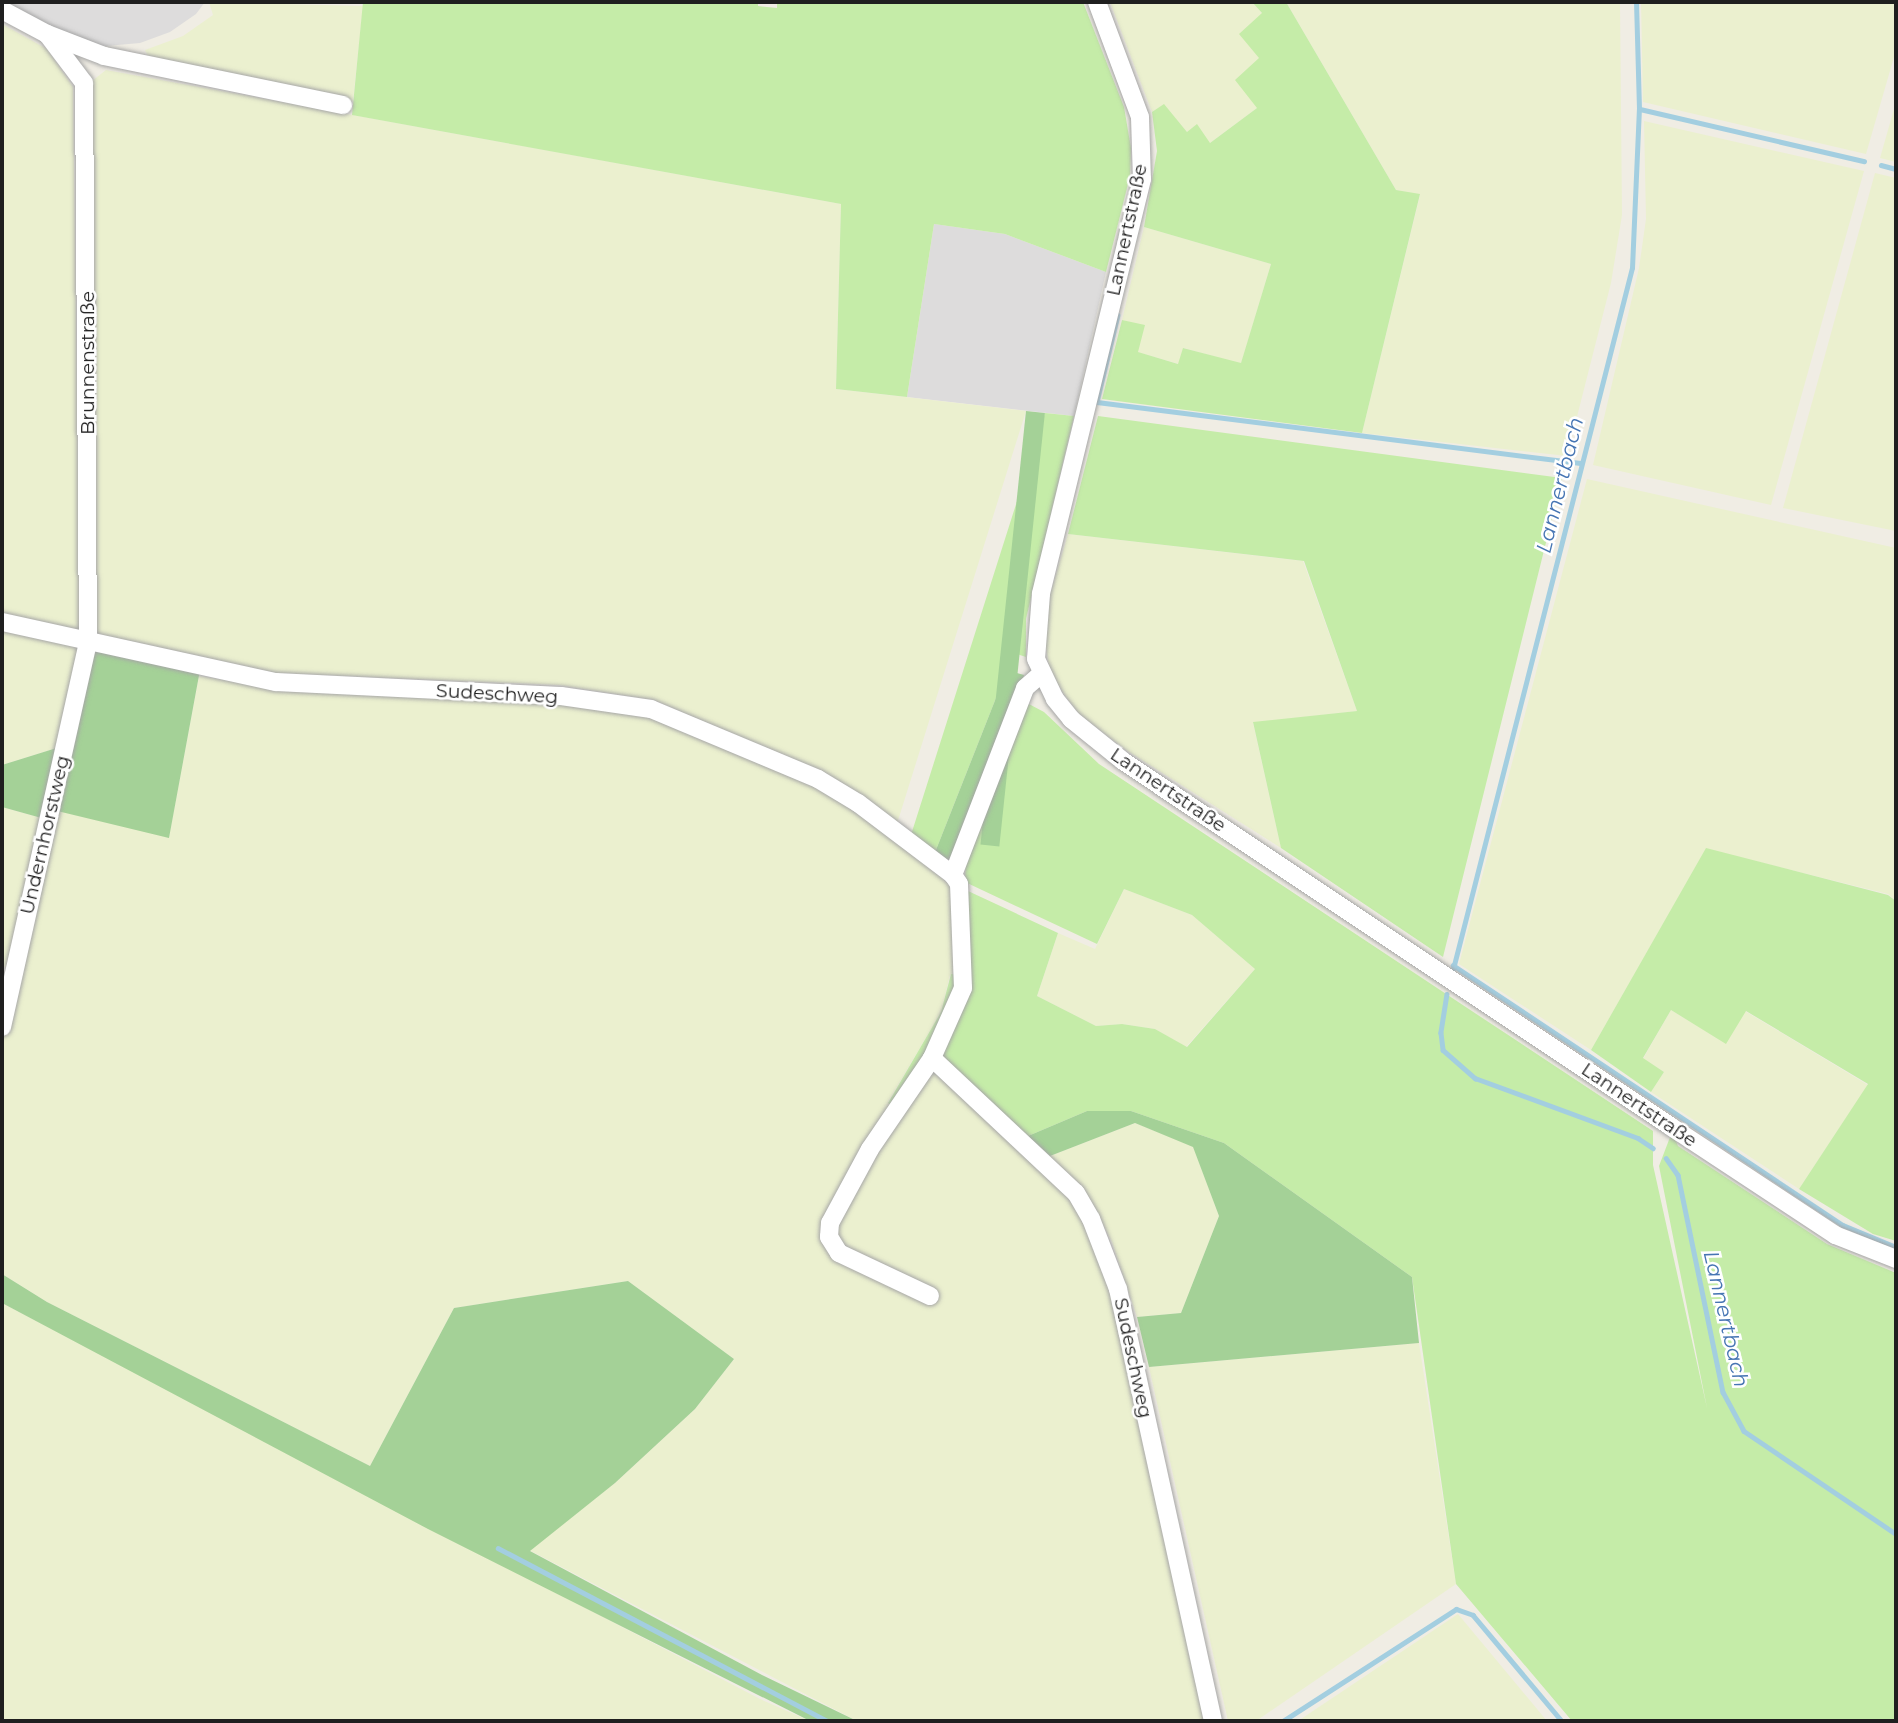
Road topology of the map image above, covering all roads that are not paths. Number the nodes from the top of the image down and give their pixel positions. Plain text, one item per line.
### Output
1 (1097, 2) edge
2 (2, 10) edge
3 (47, 34) junction
4 (104, 56) junction
5 (84, 83) junction
6 (344, 105) dead end
7 (2, 622) edge
8 (88, 643) junction
9 (1041, 674) junction
10 (954, 875) junction
11 (2, 1027) edge
12 (932, 1058) junction
13 (1896, 1259) edge
14 (930, 1296) dead end
15 (1213, 1721) edge

1 - 9 street, Lannertstraße
2 - 3 street
3 - 4 street
3 - 5 street
4 - 5 street
4 - 6 street
5 - 8 street, Brunnenstraße
7 - 8 street, Sudeschweg
8 - 10 street, Sudeschweg
8 - 11 street, Undernhorstweg
9 - 10 street
9 - 13 street, Lannertstraße
10 - 12 street
12 - 14 street
12 - 15 street, Sudeschweg

